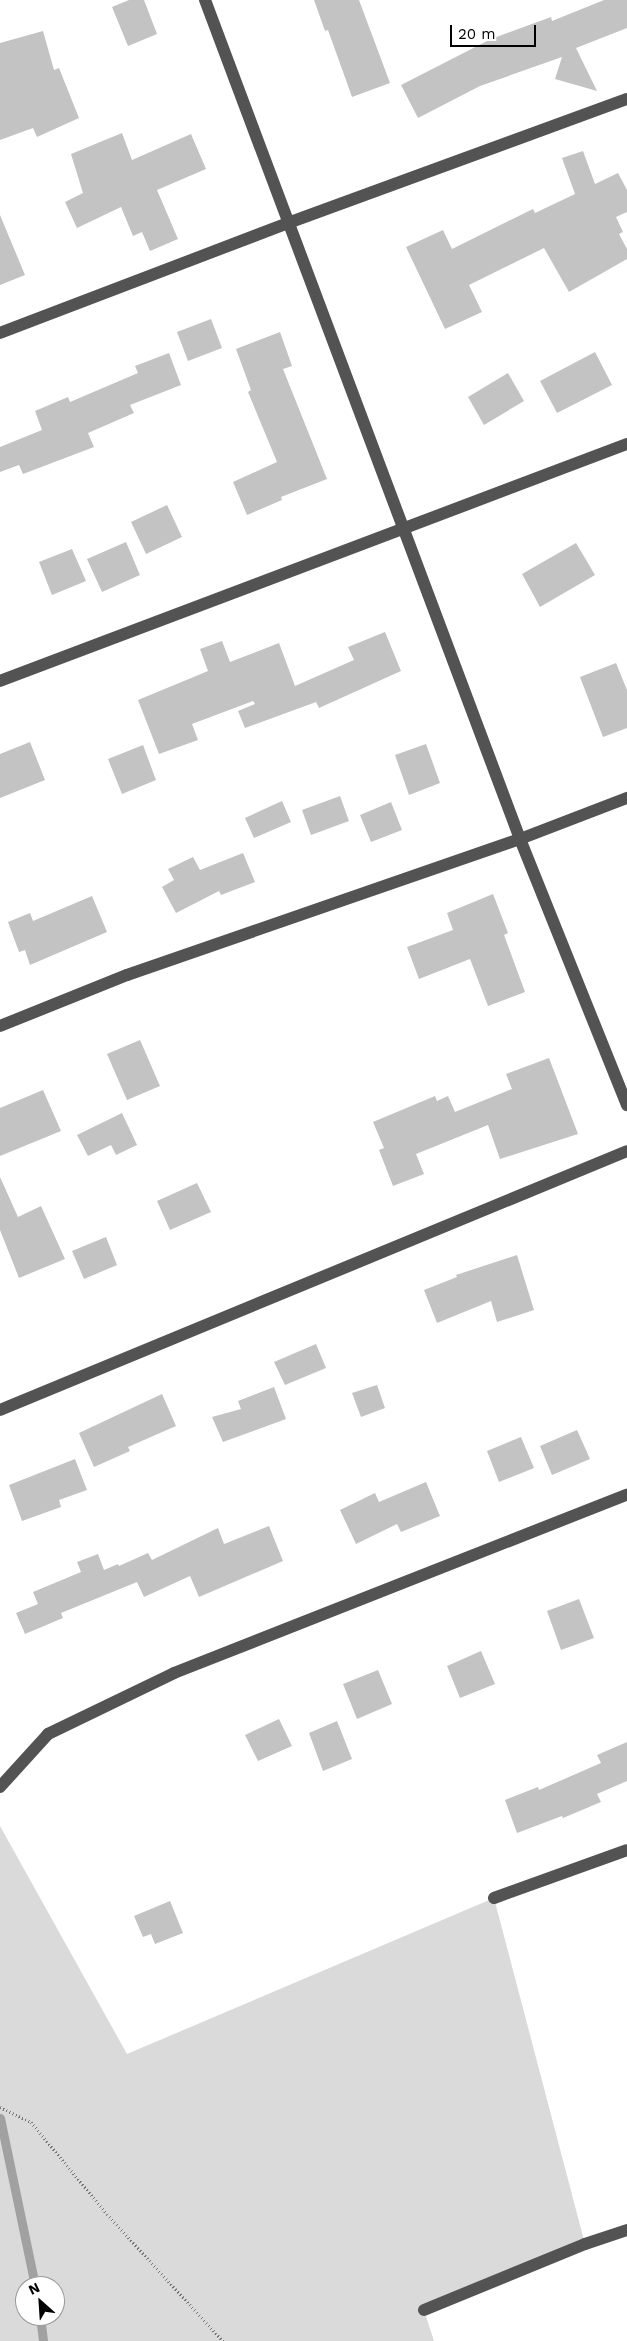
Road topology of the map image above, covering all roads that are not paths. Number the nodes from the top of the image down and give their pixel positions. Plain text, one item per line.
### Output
1 (204, 0) edge
2 (627, 99) edge
3 (288, 223) junction
4 (0, 334) edge
5 (627, 444) edge
6 (403, 528) junction
7 (0, 681) edge
8 (627, 798) edge
9 (520, 839) junction
10 (0, 1026) edge
11 (627, 1105) edge
12 (627, 1151) edge
13 (0, 1410) edge
14 (627, 1495) edge
15 (0, 1787) edge
16 (627, 1850) edge
17 (494, 1898) dead end
18 (627, 2230) edge
19 (424, 2310) dead end

1 - 3 street
2 - 3 street
3 - 4 street
3 - 6 street
5 - 6 street
6 - 7 street
6 - 9 street
8 - 9 street
9 - 10 street
9 - 11 street
12 - 13 street
14 - 15 street
16 - 17 street
18 - 19 street

